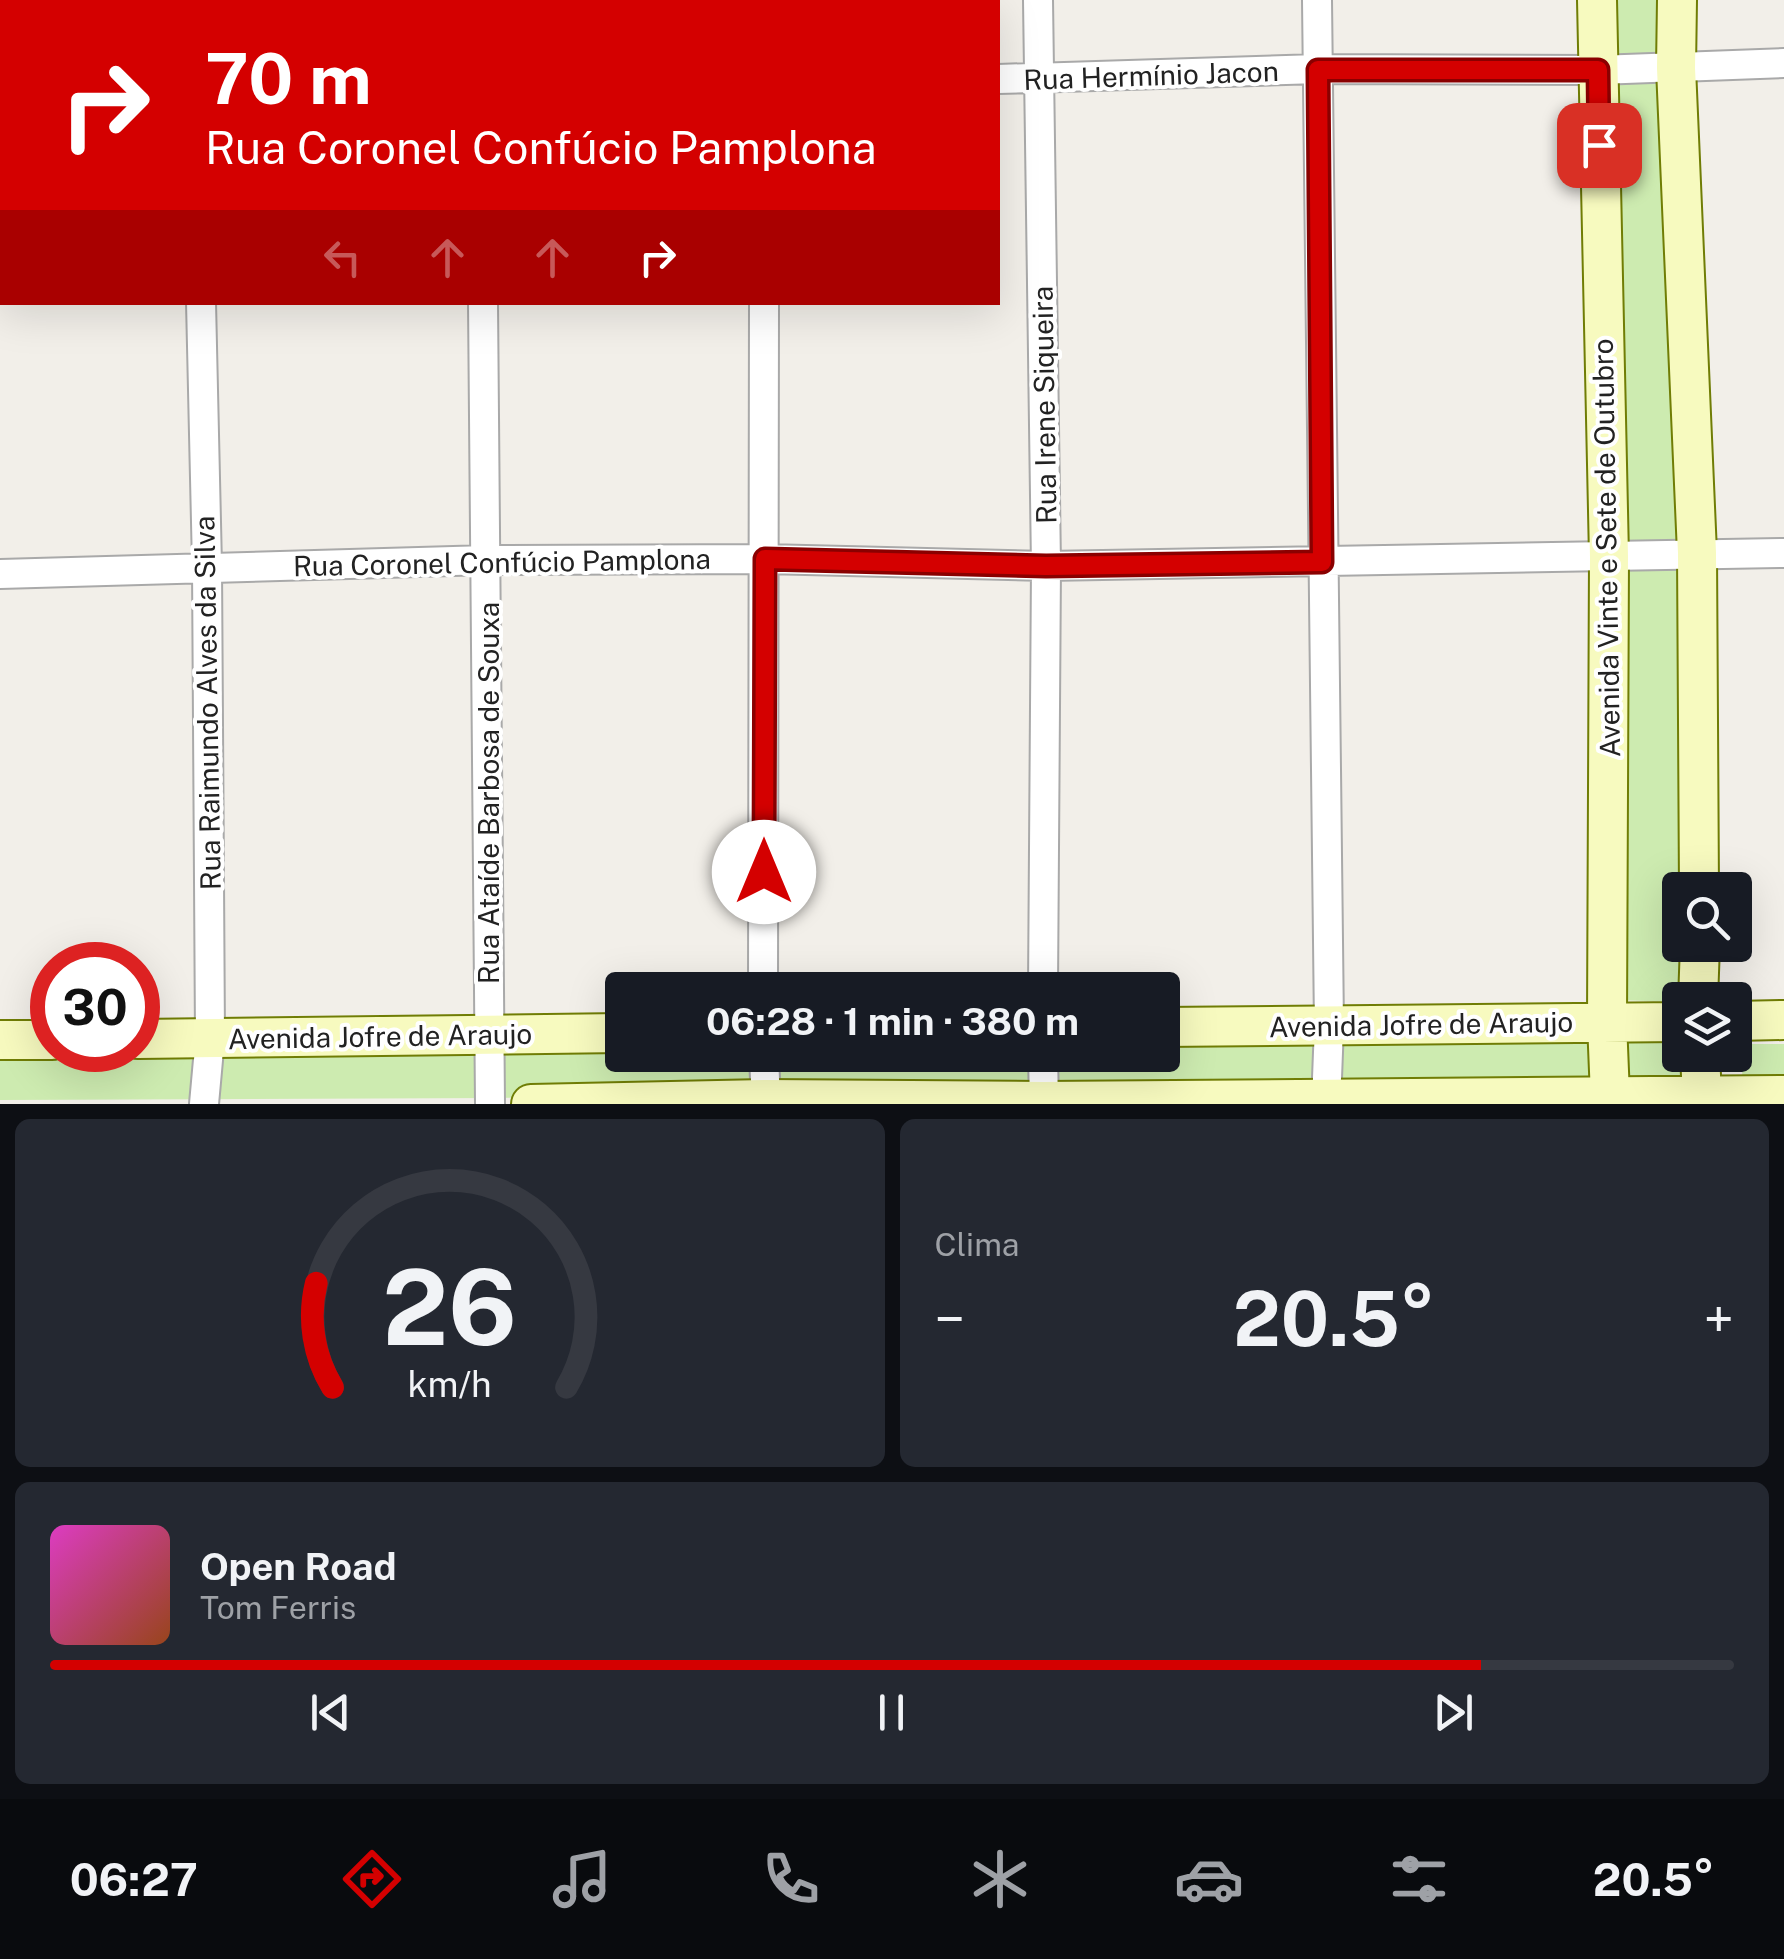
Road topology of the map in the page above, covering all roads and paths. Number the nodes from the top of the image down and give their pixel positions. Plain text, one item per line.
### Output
1 (1038, 0) edge
2 (1317, 0) edge
3 (1597, 0) edge
4 (1677, 0) edge
5 (1784, 63) edge
6 (1676, 68) junction
7 (1318, 70) junction
8 (1598, 70) junction
9 (1000, 79) edge
10 (1039, 79) junction
11 (201, 305) edge
12 (484, 305) edge
13 (764, 305) edge
14 (1698, 553) junction
15 (1784, 553) edge
16 (1610, 556) junction
17 (765, 559) junction
18 (488, 560) junction
19 (1322, 562) junction
20 (207, 566) junction
21 (1046, 566) junction
22 (0, 574) edge
23 (1699, 872) edge
24 (763, 972) edge
25 (1043, 972) edge
26 (1784, 1020) edge
27 (1752, 1021) edge
28 (1607, 1022) junction
29 (1662, 1022) edge
30 (1329, 1026) junction
31 (1180, 1027) edge
32 (605, 1033) edge
33 (489, 1035) junction
34 (160, 1038) edge
35 (210, 1038) junction
36 (0, 1040) edge
37 (30, 1040) edge
38 (765, 1072) edge
39 (1043, 1072) edge
40 (1701, 1072) edge
41 (1610, 1096) junction
42 (1772, 1098) edge
43 (1702, 1100) edge
44 (1326, 1101) edge
45 (766, 1102) edge
46 (1044, 1102) edge
47 (204, 1104) edge
48 (490, 1104) edge
49 (531, 1104) edge

1 - 10 street, Rua Irene Siqueira
2 - 7 street
3 - 8 main road, Avenida Vinte e Sete de Outubro
4 - 6 main road
5 - 6 street, Rua Hermínio Jacon
6 - 8 street, Rua Hermínio Jacon
6 - 14 main road
7 - 8 street, Rua Hermínio Jacon
7 - 10 street, Rua Hermínio Jacon
7 - 19 street
8 - 16 main road, Avenida Vinte e Sete de Outubro
9 - 10 street, Rua Hermínio Jacon
10 - 21 street, Rua Irene Siqueira
11 - 20 street, Rua Raimundo Alves da Silva
12 - 18 street, Rua Ataíde Barbosa de Souxa
13 - 17 street
14 - 15 street, Rua Coronel Confúcio Pamplona
14 - 16 street, Rua Coronel Confúcio Pamplona
14 - 23 main road
16 - 19 street, Rua Coronel Confúcio Pamplona
16 - 28 main road, Avenida Vinte e Sete de Outubro
17 - 18 street, Rua Coronel Confúcio Pamplona
17 - 21 street, Rua Coronel Confúcio Pamplona
17 - 24 street
18 - 20 street, Rua Coronel Confúcio Pamplona
18 - 33 street, Rua Ataíde Barbosa de Souxa
19 - 21 street, Rua Coronel Confúcio Pamplona
19 - 30 street
20 - 22 street, Rua Coronel Confúcio Pamplona
20 - 35 street, Rua Raimundo Alves da Silva
21 - 25 street, Rua Irene Siqueira
26 - 27 main road
28 - 29 main road, Avenida Jofre de Araujo
28 - 30 main road, Avenida Jofre de Araujo
28 - 41 main road, Avenida Vinte e Sete de Outubro
30 - 31 main road, Avenida Jofre de Araujo
30 - 44 street
32 - 33 main road, Avenida Jofre de Araujo
33 - 35 main road, Avenida Jofre de Araujo
33 - 48 street, Rua Ataíde Barbosa de Souxa
34 - 35 main road, Avenida Jofre de Araujo
35 - 47 street, Rua Raimundo Alves da Silva
36 - 37 main road
38 - 45 street
39 - 46 street
40 - 43 main road
41 - 43 main road
41 - 44 main road
42 - 43 main road
44 - 46 main road
45 - 46 main road
45 - 49 main road

